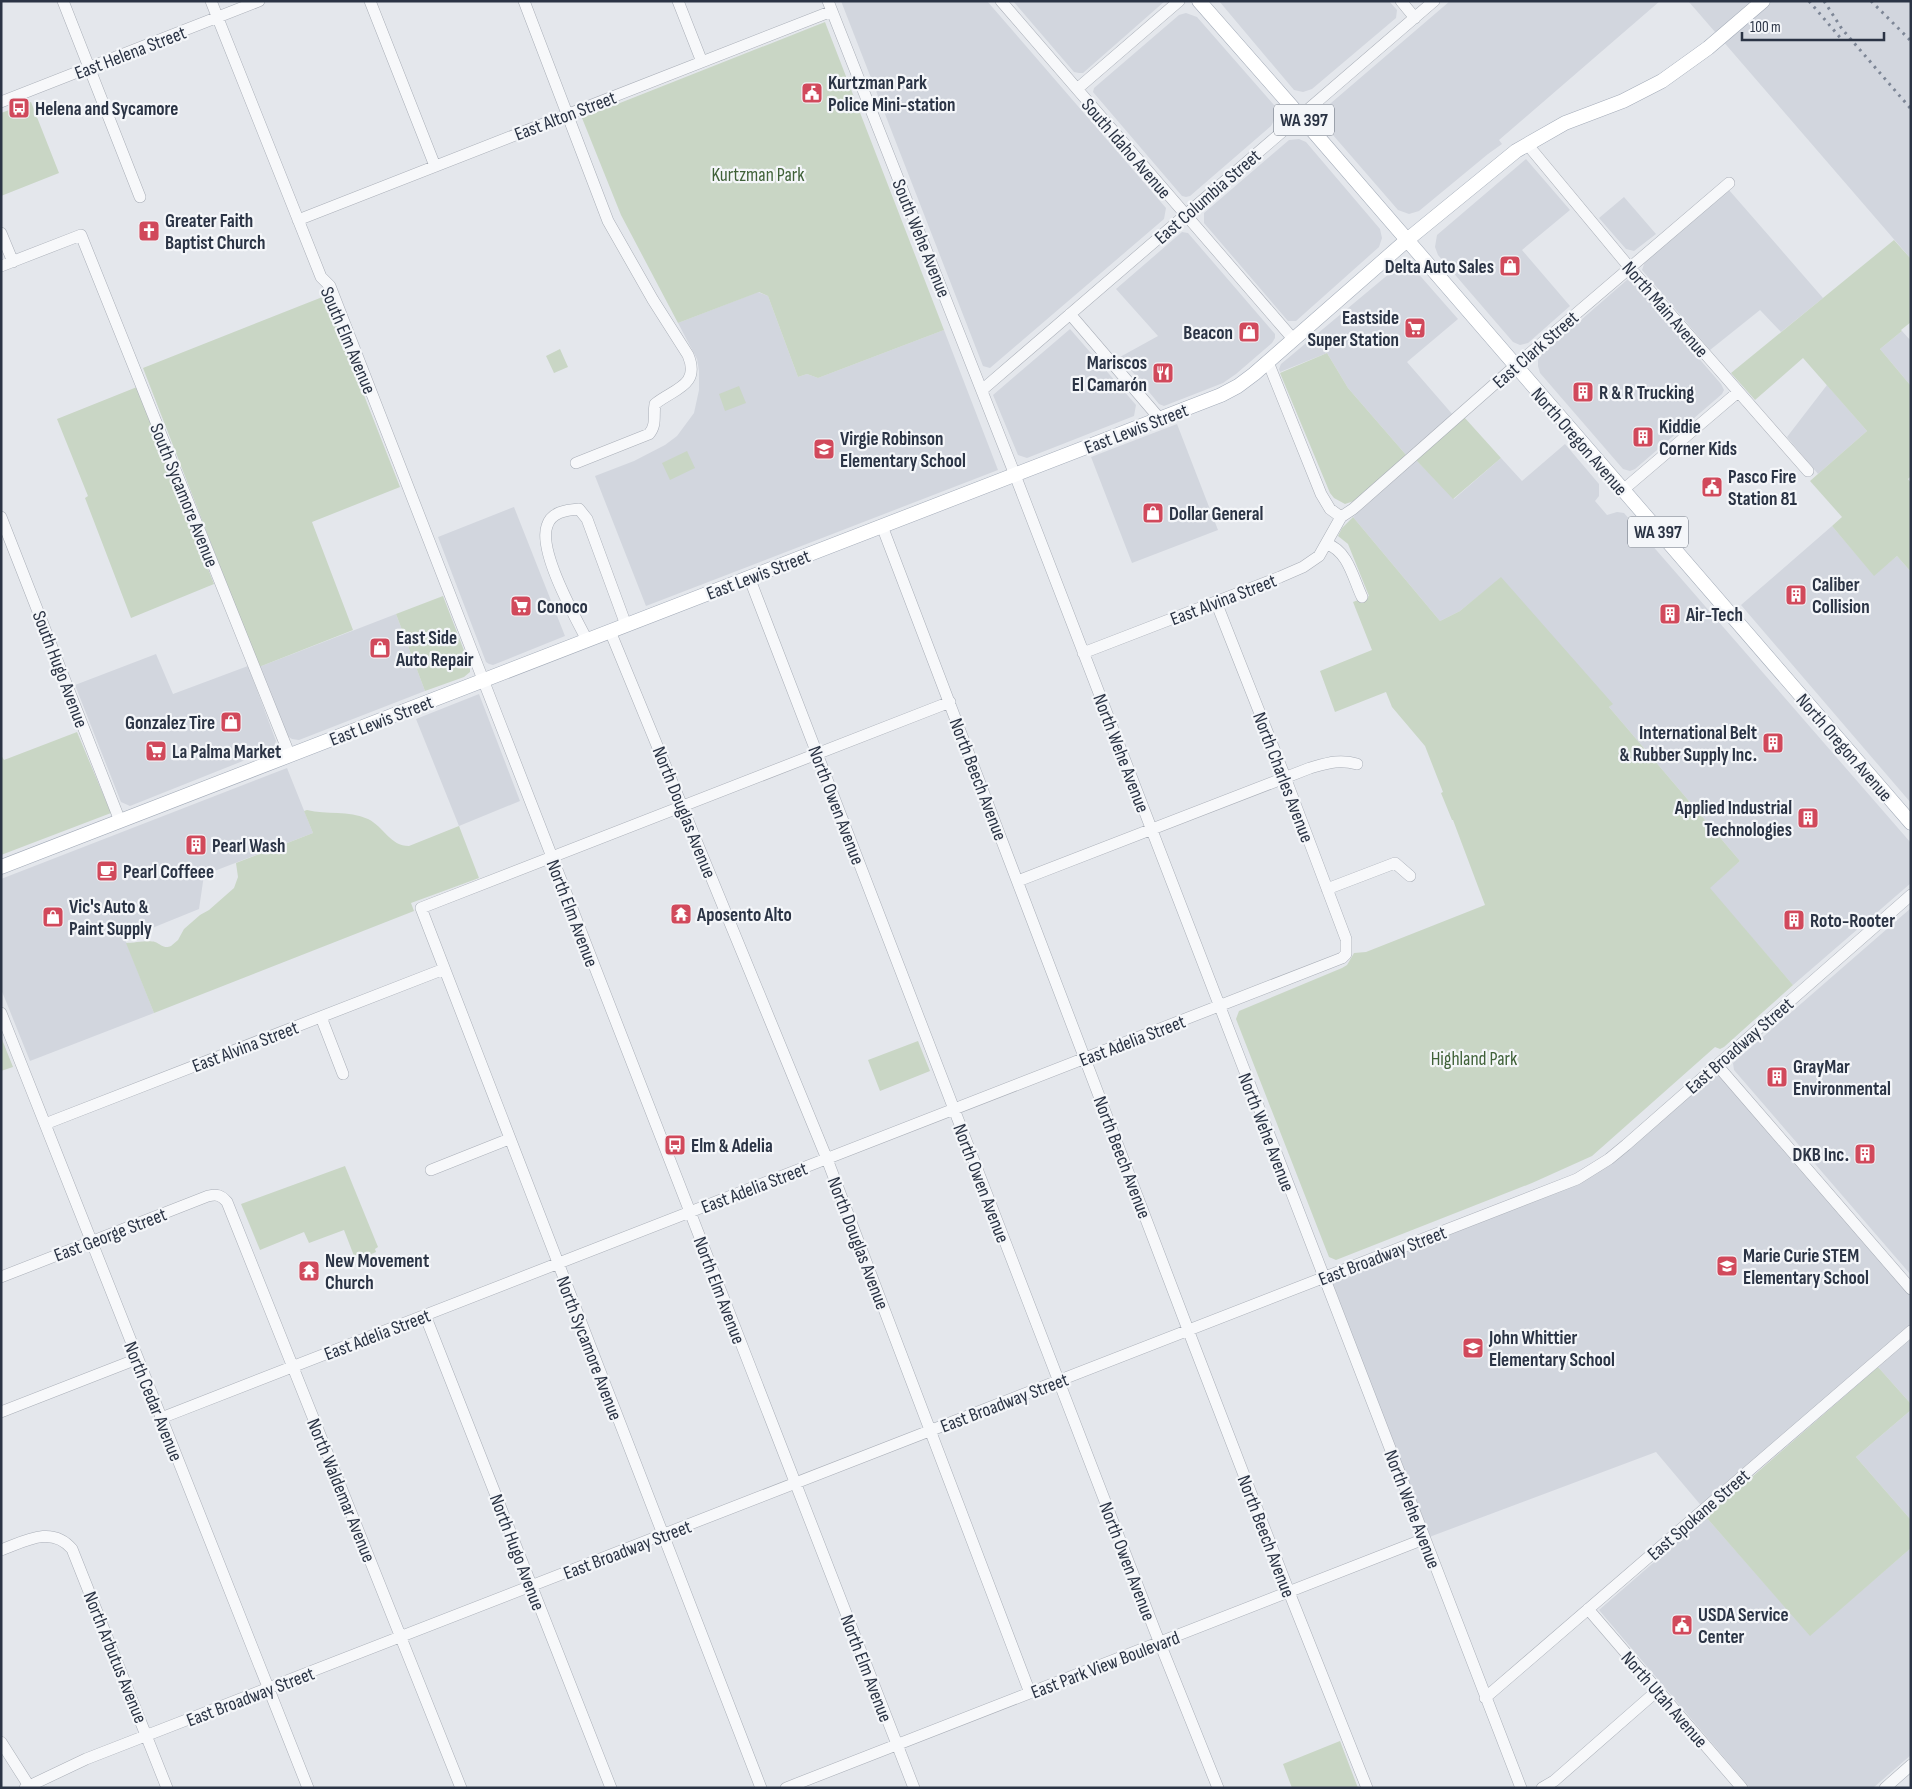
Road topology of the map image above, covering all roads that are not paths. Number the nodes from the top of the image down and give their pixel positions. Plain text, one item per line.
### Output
1 (63, 1) edge
2 (211, 1) edge
3 (260, 1) edge
4 (370, 1) edge
5 (524, 1) edge
6 (678, 1) edge
7 (1001, 1) edge
8 (1179, 1) edge
9 (1199, 1) edge
10 (1400, 1) edge
11 (1434, 1) edge
12 (1763, 1) edge
13 (830, 6) edge
14 (218, 18) junction
15 (1415, 18) junction
16 (702, 62) junction
17 (89, 68) junction
18 (1076, 89) junction
19 (1, 102) edge
20 (568, 114) junction
21 (1300, 116) junction
22 (1527, 144) junction
23 (435, 166) junction
24 (1730, 183) dead end
25 (140, 197) dead end
26 (1185, 215) junction
27 (298, 220) junction
28 (1, 233) edge
29 (1407, 240) junction
30 (12, 262) junction
31 (1, 266) edge
32 (1630, 268) junction
33 (1070, 314) junction
34 (1294, 340) junction
35 (1268, 362) junction
36 (1515, 366) junction
37 (982, 390) junction
38 (1738, 392) junction
39 (1160, 419) junction
40 (576, 463) dead end
41 (1808, 471) dead end
42 (1015, 475) junction
43 (1623, 490) junction
44 (1, 517) edge
45 (1341, 517) junction
46 (882, 526) junction
47 (1327, 544) junction
48 (749, 577) junction
49 (1362, 597) dead end
50 (1216, 602) junction
51 (626, 625) junction
52 (610, 631) junction
53 (587, 640) junction
54 (1083, 653) junction
55 (483, 680) junction
56 (950, 702) junction
57 (817, 754) junction
58 (290, 756) junction
59 (1357, 764) dead end
60 (1285, 777) junction
61 (682, 806) junction
62 (120, 821) junction
63 (1911, 823) edge
64 (1151, 829) junction
65 (552, 857) junction
66 (1, 867) edge
67 (1410, 876) dead end
68 (1018, 881) junction
69 (1327, 889) junction
70 (1911, 895) edge
71 (1346, 954) joint
72 (444, 969) junction
73 (1219, 1007) junction
74 (1, 1013) edge
75 (321, 1017) junction
76 (1085, 1059) junction
77 (1717, 1065) junction
78 (343, 1074) dead end
79 (954, 1110) junction
80 (45, 1124) junction
81 (509, 1139) junction
82 (826, 1159) junction
83 (431, 1170) dead end
84 (219, 1194) joint
85 (690, 1212) junction
86 (91, 1241) junction
87 (558, 1264) junction
88 (1, 1276) edge
89 (1323, 1278) junction
90 (1911, 1289) edge
91 (425, 1316) junction
92 (1188, 1330) junction
93 (1911, 1331) edge
94 (137, 1359) junction
95 (293, 1367) junction
96 (1059, 1381) junction
97 (1, 1412) edge
98 (161, 1418) junction
99 (930, 1431) junction
100 (795, 1483) junction
101 (662, 1535) junction
102 (1424, 1539) junction
103 (1, 1550) edge
104 (531, 1586) junction
105 (1289, 1592) junction
106 (1588, 1609) junction
107 (401, 1637) junction
108 (1160, 1642) junction
109 (268, 1689) junction
110 (1658, 1690) junction
111 (1030, 1693) junction
112 (1485, 1698) junction
113 (147, 1736) junction
114 (1, 1742) edge
115 (897, 1744) junction
116 (1911, 1765) edge
117 (27, 1787) edge
118 (167, 1788) edge
119 (308, 1788) edge
120 (461, 1788) edge
121 (611, 1788) edge
122 (761, 1788) edge
123 (786, 1788) edge
124 (914, 1788) edge
125 (1218, 1788) edge
126 (1367, 1788) edge
127 (1521, 1788) edge
128 (1542, 1788) edge
129 (1742, 1788) edge
130 (1885, 1788) edge

1 - 17 street
2 - 14 street, South Elm Avenue
3 - 14 street, East Helena Street
4 - 23 street
5 - 20 street
6 - 16 street
7 - 18 street, South Idaho Avenue
8 - 18 street
9 - 21 main road, WA 397
10 - 15 street
11 - 15 street, East Columbia Street
12 - 22 main road, East Lewis Street
13 - 16 street, East Alton Street
13 - 37 street, South Wehe Avenue
14 - 17 street, East Helena Street
14 - 27 street, South Elm Avenue
15 - 21 street, East Columbia Street
16 - 20 street, East Alton Street
17 - 19 street, East Helena Street
17 - 25 street
18 - 26 street, South Idaho Avenue
20 - 23 street, East Alton Street
20 - 40 street
21 - 26 street, East Columbia Street
21 - 29 main road, WA 397
22 - 29 main road, East Lewis Street
22 - 32 street, North Main Avenue
23 - 27 street, East Alton Street
24 - 32 street, East Clark Street
26 - 33 street, East Columbia Street
26 - 34 street, South Idaho Avenue
27 - 55 street, South Elm Avenue
28 - 30 street
29 - 34 main road, East Lewis Street
29 - 36 main road, North Oregon Avenue / WA 397
30 - 31 street
30 - 58 street, South Sycamore Avenue
32 - 36 street, East Clark Street
32 - 38 street, North Main Avenue
33 - 37 street, East Columbia Street
33 - 39 street
34 - 35 main road, East Lewis Street
35 - 39 main road, East Lewis Street
35 - 45 street
36 - 43 main road, North Oregon Avenue / WA 397
36 - 45 street, East Clark Street
37 - 42 street, South Wehe Avenue
38 - 41 street, North Main Avenue
38 - 43 street
39 - 42 main road, East Lewis Street
42 - 46 main road, East Lewis Street
42 - 54 street, North Wehe Avenue
43 - 63 main road, North Oregon Avenue / WA 397
44 - 62 street, South Hugo Avenue
45 - 47 street, East Alvina Street
46 - 48 main road, East Lewis Street
46 - 56 street, North Beech Avenue
47 - 49 street
47 - 50 street, East Alvina Street
48 - 51 main road, East Lewis Street
48 - 57 street, North Owen Avenue
50 - 54 street, East Alvina Street
50 - 60 street, North Charles Avenue
51 - 52 main road, East Lewis Street
51 - 53 street
52 - 53 main road, East Lewis Street
52 - 61 street, North Douglas Avenue
53 - 55 main road, East Lewis Street
54 - 64 street, North Wehe Avenue
55 - 58 main road, East Lewis Street
55 - 65 street, North Elm Avenue
56 - 57 street
56 - 68 street, North Beech Avenue
57 - 61 street
57 - 79 street, North Owen Avenue
58 - 62 main road, East Lewis Street
59 - 60 street
60 - 64 street
60 - 69 street, North Charles Avenue
61 - 65 street
61 - 82 street, North Douglas Avenue
62 - 66 main road, East Lewis Street
64 - 68 street
64 - 73 street, North Wehe Avenue
65 - 72 street, North Sycamore Avenue
65 - 85 street, North Elm Avenue
67 - 69 street
68 - 76 street, North Beech Avenue
69 - 71 street, North Charles Avenue
70 - 77 street, East Broadway Street
71 - 73 street, East Adelia Street
72 - 75 street, East Alvina Street
72 - 81 street, North Sycamore Avenue
73 - 76 street, East Adelia Street
73 - 89 street, North Wehe Avenue
74 - 80 street, North Cedar Avenue
75 - 78 street
75 - 80 street, East Alvina Street
76 - 79 street, East Adelia Street
76 - 92 street, North Beech Avenue
77 - 89 street, East Broadway Street
77 - 90 street
79 - 82 street, East Adelia Street
79 - 96 street, North Owen Avenue
80 - 86 street, North Cedar Avenue
81 - 83 street
81 - 87 street, North Sycamore Avenue
82 - 85 street, East Adelia Street
82 - 99 street, North Douglas Avenue
84 - 86 street, East George Street
84 - 95 street, North Waldemar Avenue
85 - 87 street, East Adelia Street
85 - 100 street, North Elm Avenue
86 - 88 street, East George Street
86 - 94 street, North Cedar Avenue
87 - 91 street, East Adelia Street
87 - 101 street, North Sycamore Avenue
89 - 92 street, East Broadway Street
89 - 102 street, North Wehe Avenue
91 - 95 street, East Adelia Street
91 - 104 street, North Hugo Avenue
92 - 96 street, East Broadway Street
92 - 105 street, North Beech Avenue
93 - 106 street, East Spokane Street
94 - 97 street
94 - 98 street, North Cedar Avenue
95 - 98 street, East Adelia Street
95 - 107 street, North Waldemar Avenue
96 - 99 street, East Broadway Street
96 - 108 street, North Owen Avenue
98 - 109 street, North Cedar Avenue
99 - 100 street, East Broadway Street
99 - 111 street, North Douglas Avenue
100 - 101 street, East Broadway Street
100 - 115 street, North Elm Avenue
101 - 104 street, East Broadway Street
101 - 122 street, North Sycamore Avenue
102 - 105 street, East Park View Boulevard
102 - 112 street, North Wehe Avenue
103 - 113 street, North Arbutus Avenue
104 - 107 street, East Broadway Street
104 - 121 street, North Hugo Avenue
105 - 108 street, East Park View Boulevard
105 - 126 street, North Beech Avenue
106 - 110 street, North Utah Avenue
106 - 112 street, East Spokane Street
107 - 109 street, East Broadway Street
107 - 120 street, North Waldemar Avenue
108 - 111 street, East Park View Boulevard
108 - 125 street, North Owen Avenue
109 - 113 street, East Broadway Street
109 - 119 street, North Cedar Avenue
110 - 128 street
110 - 129 street, North Utah Avenue
111 - 115 street, East Park View Boulevard
112 - 127 street, North Wehe Avenue
113 - 117 street, East Broadway Street
113 - 118 street, North Arbutus Avenue
114 - 117 street
115 - 123 street, East Park View Boulevard
115 - 124 street, North Elm Avenue
116 - 130 street

